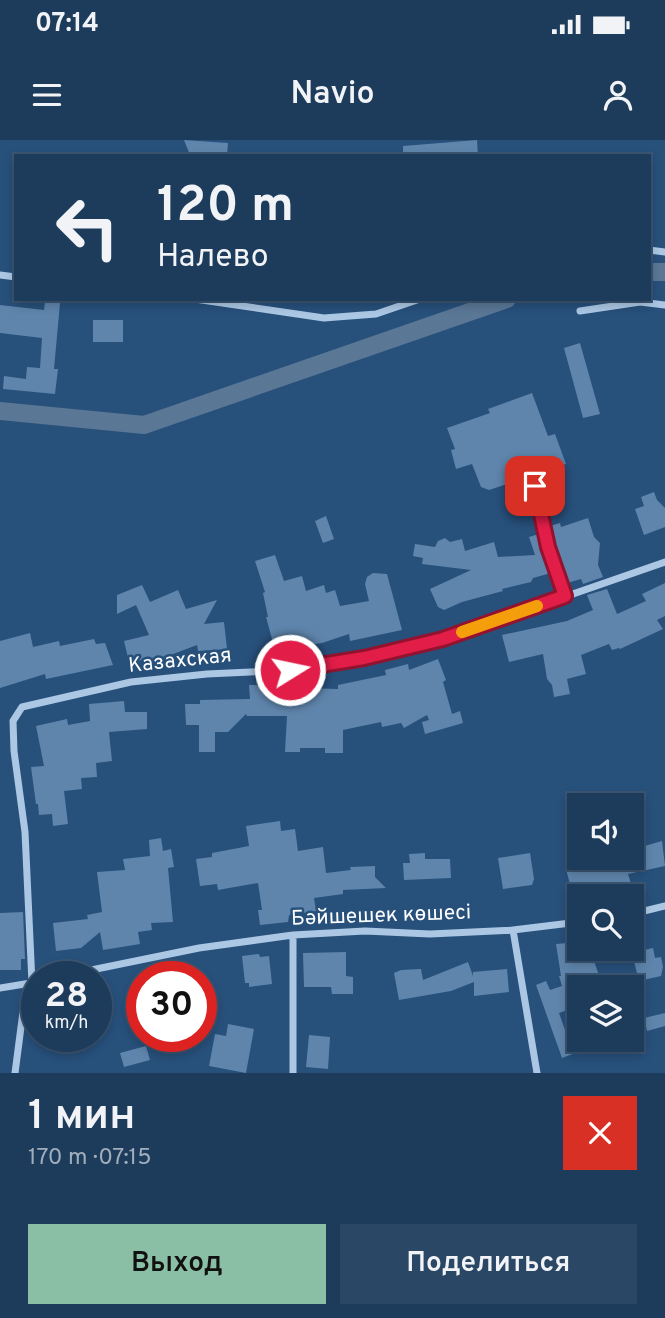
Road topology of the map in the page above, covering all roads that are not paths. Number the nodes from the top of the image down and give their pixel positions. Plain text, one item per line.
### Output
1 (212, 301) edge
2 (415, 301) edge
3 (665, 304) edge
4 (580, 311) dead end
5 (535, 486) dead end
6 (665, 562) edge
7 (565, 596) junction
8 (665, 906) edge
9 (644, 911) edge
10 (567, 923) edge
11 (513, 930) junction
12 (293, 935) junction
13 (33, 961) edge
14 (112, 966) edge
15 (21, 984) edge
16 (0, 988) edge
17 (21, 1027) edge
18 (15, 1073) edge
19 (293, 1073) edge
20 (537, 1073) edge

1 - 2 street
3 - 4 street
5 - 7 street
6 - 7 street, Казахская
7 - 13 street, Казахская
8 - 9 street
10 - 11 street, Бәйшешек көшесі
11 - 12 street, Бәйшешек көшесі
11 - 20 street
12 - 14 street, Бәйшешек көшесі
12 - 19 street
15 - 16 street
17 - 18 street

